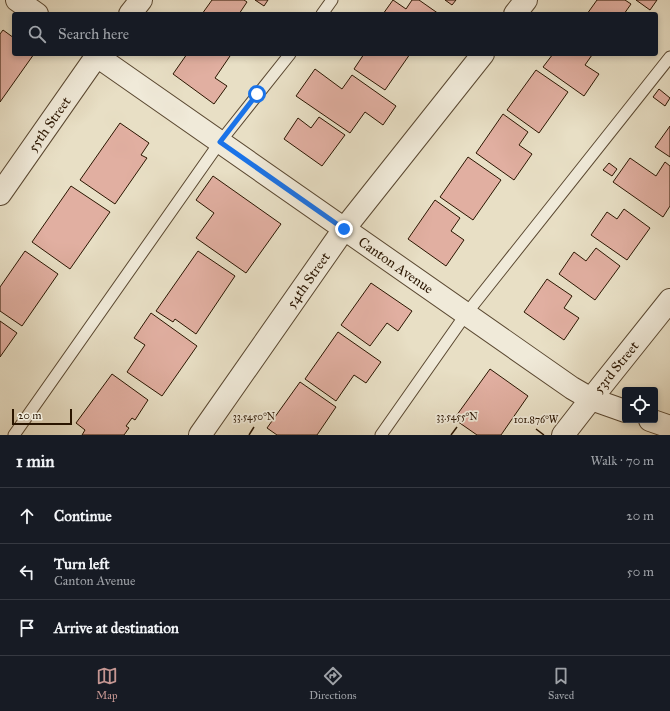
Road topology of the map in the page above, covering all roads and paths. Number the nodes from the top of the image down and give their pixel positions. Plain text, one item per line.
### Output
1 (17, 0) edge
2 (141, 0) edge
3 (332, 0) edge
4 (526, 0) edge
5 (34, 12) edge
6 (132, 12) edge
7 (323, 12) edge
8 (517, 12) edge
9 (95, 56) edge
10 (97, 56) edge
11 (288, 56) edge
12 (481, 56) edge
13 (670, 57) edge
14 (220, 142) junction
15 (0, 194) edge
16 (344, 229) junction
17 (670, 300) edge
18 (466, 314) junction
19 (591, 399) junction
20 (622, 410) edge
21 (658, 423) edge
22 (670, 427) edge
23 (14, 435) edge
24 (200, 435) edge
25 (381, 435) edge
26 (563, 435) edge

1 - 5 street
2 - 6 street
3 - 7 lane
4 - 8 street
9 - 15 street, 55th Street
10 - 14 street, Canton Avenue
11 - 14 lane
12 - 16 street, 54th Street
13 - 18 lane
14 - 16 street, Canton Avenue
14 - 23 lane
16 - 18 street, Canton Avenue
16 - 24 street, 54th Street
17 - 19 street, 53rd Street
18 - 19 street, Canton Avenue
18 - 25 lane
19 - 20 street, Canton Avenue
19 - 26 street, 53rd Street
21 - 22 street

